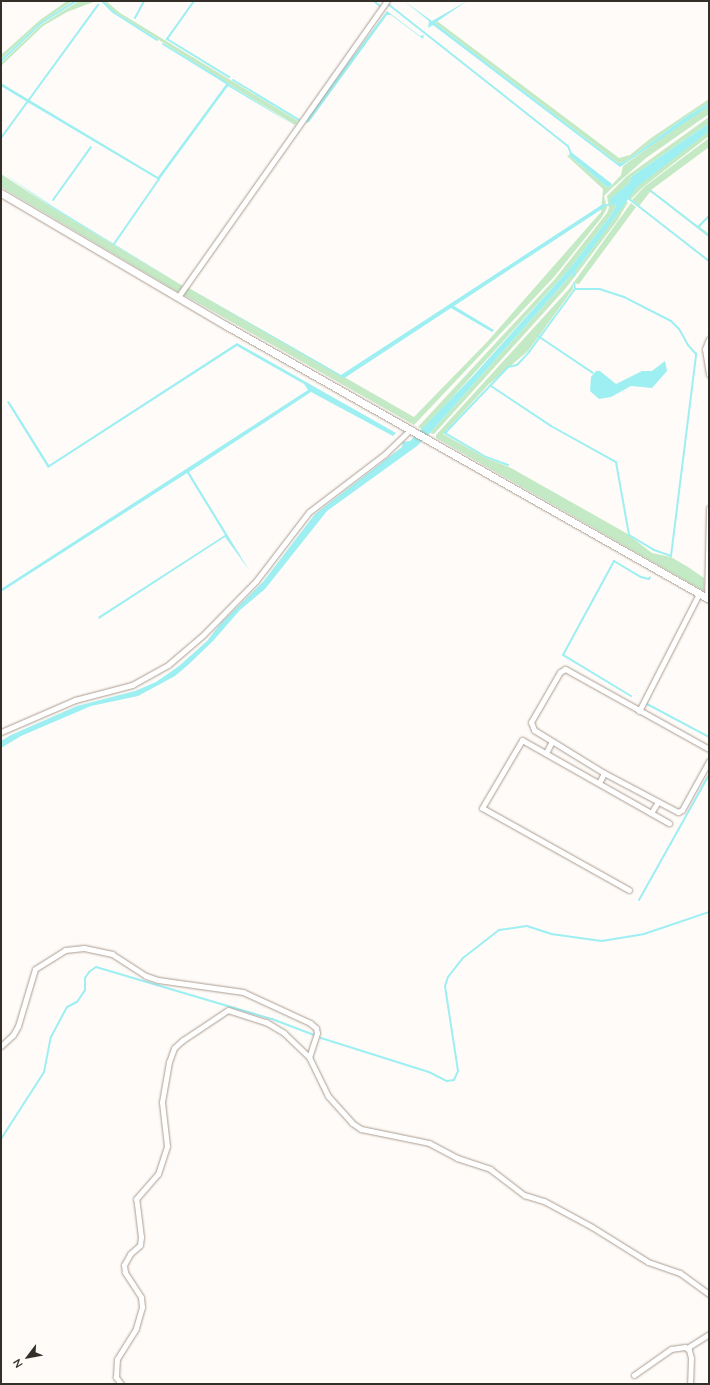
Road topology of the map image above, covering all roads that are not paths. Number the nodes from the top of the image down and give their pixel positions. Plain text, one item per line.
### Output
1 (387, 1) edge
2 (1, 193) edge
3 (178, 297) junction
4 (709, 338) edge
5 (709, 375) edge
6 (413, 431) junction
7 (709, 508) edge
8 (699, 594) junction
9 (708, 599) edge
10 (639, 711) junction
11 (1, 732) edge
12 (552, 741) junction
13 (709, 749) edge
14 (546, 753) junction
15 (709, 761) edge
16 (604, 772) junction
17 (599, 783) junction
18 (658, 802) junction
19 (652, 813) junction
20 (669, 823) dead end
21 (629, 890) dead end
22 (1, 1046) edge
23 (309, 1057) junction
24 (709, 1294) edge
25 (709, 1334) edge
26 (687, 1348) junction
27 (634, 1375) dead end
28 (121, 1384) edge
29 (690, 1384) edge

1 - 3 street
2 - 3 main road
3 - 6 main road
4 - 5 street
6 - 8 main road
6 - 11 street
7 - 9 street
8 - 9 main road
8 - 10 street
10 - 12 street
10 - 13 street
12 - 14 street
12 - 16 street
14 - 17 street
14 - 21 street
15 - 18 street
16 - 17 street
16 - 18 street
17 - 19 street
18 - 19 street
19 - 20 street
22 - 23 street
23 - 24 street
23 - 28 street
25 - 26 street
26 - 27 street
26 - 29 street

